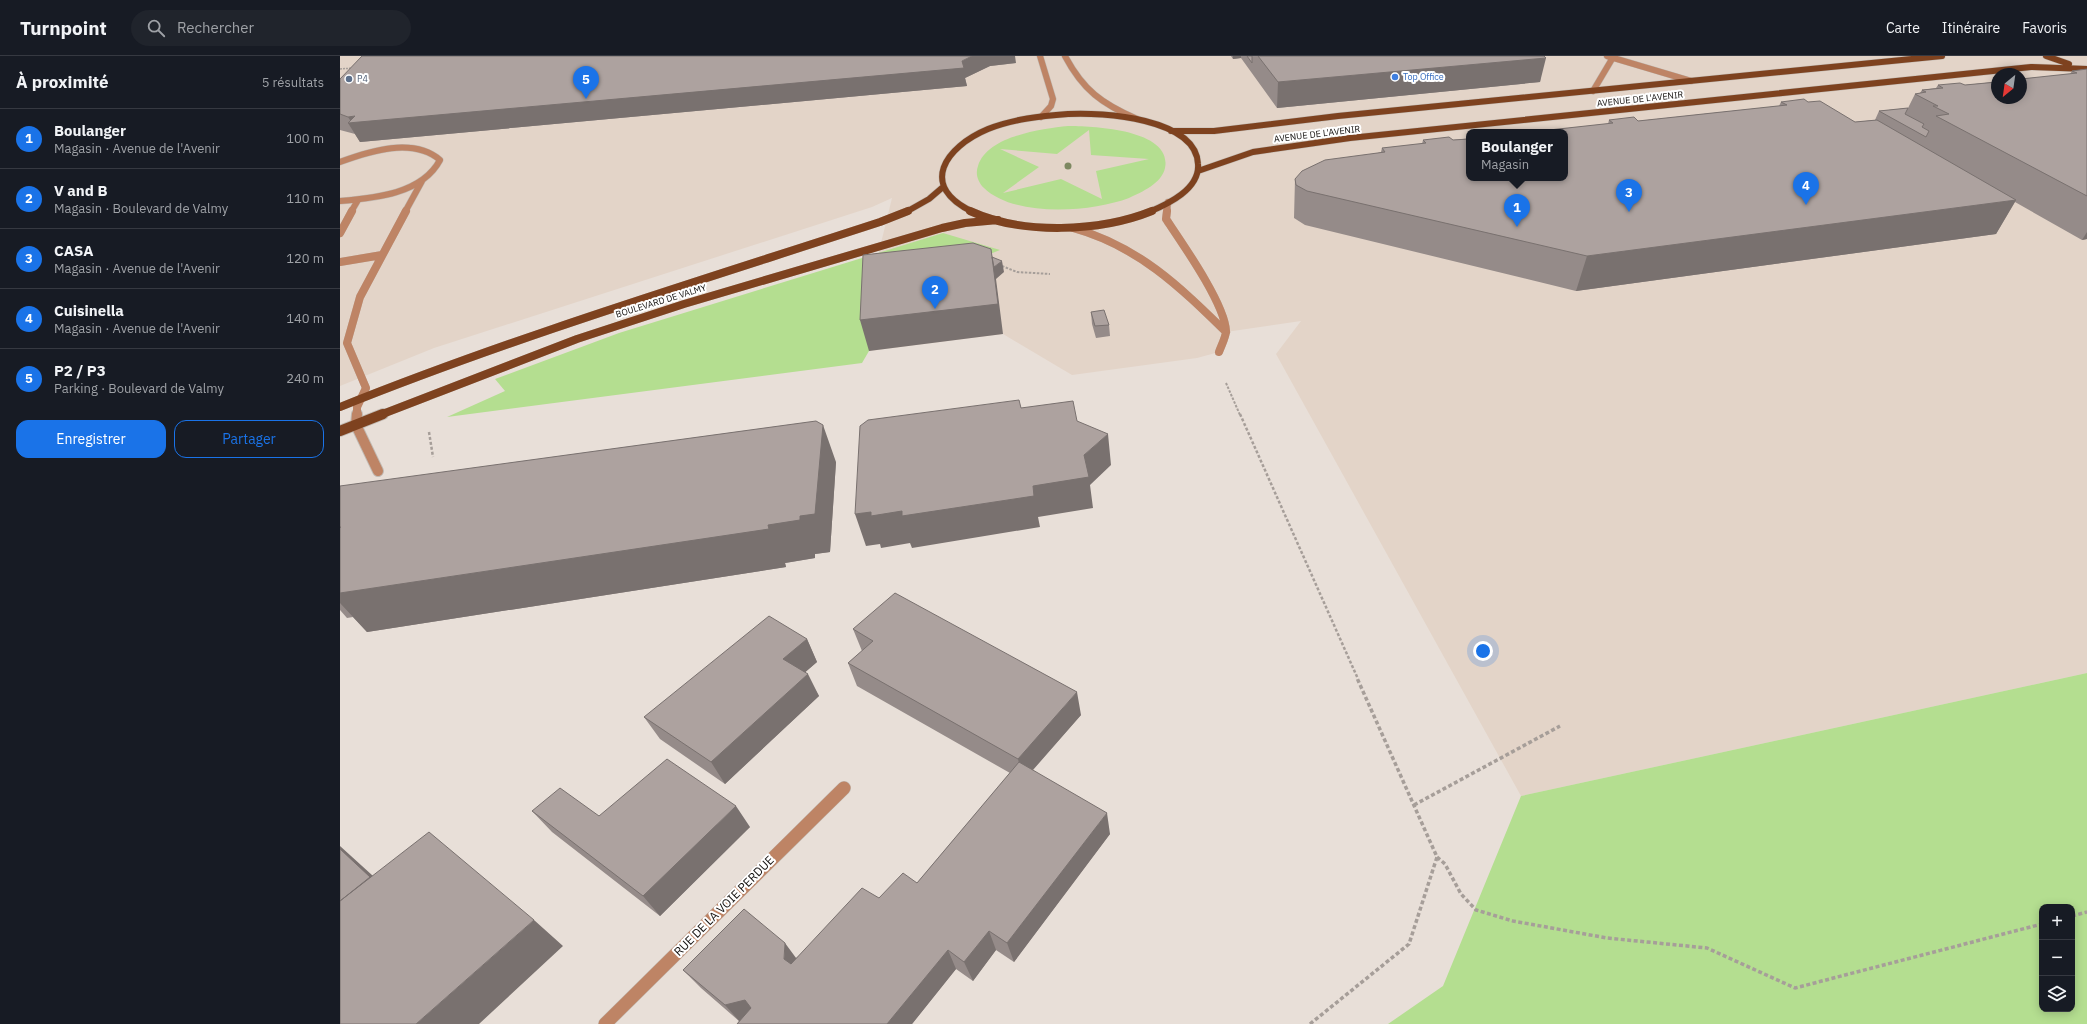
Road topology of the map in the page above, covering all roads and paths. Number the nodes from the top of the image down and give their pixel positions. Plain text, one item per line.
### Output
1 (1040, 56) edge
2 (1065, 56) edge
3 (1942, 56) edge
4 (2046, 56) edge
5 (1610, 58) edge
6 (358, 67) edge
7 (340, 69) edge
8 (2087, 69) edge
9 (1691, 81) junction
10 (1593, 91) junction
11 (1041, 116) junction
12 (1138, 119) junction
13 (1171, 131) junction
14 (340, 162) edge
15 (1198, 171) junction
16 (422, 181) junction
17 (943, 187) junction
18 (358, 200) junction
19 (340, 201) edge
20 (1168, 202) junction
21 (998, 220) junction
22 (1070, 227) junction
23 (340, 233) edge
24 (382, 255) junction
25 (340, 262) edge
26 (998, 264) edge
27 (1050, 274) dead end
28 (1226, 332) junction
29 (1219, 352) dead end
30 (1222, 376) dead end
31 (362, 398) junction
32 (340, 407) edge
33 (356, 425) junction
34 (340, 432) edge
35 (378, 471) dead end
36 (1560, 726) dead end
37 (844, 788) dead end
38 (1414, 805) junction
39 (1437, 857) junction
40 (2087, 912) edge
41 (2075, 915) edge
42 (2039, 925) edge
43 (605, 1024) edge
44 (1310, 1024) edge

1 - 11 street
2 - 12 street
3 - 9 main road, AVENUE DE L'AVENIR
4 - 8 main road
5 - 9 street
5 - 10 street
6 - 7 path
8 - 15 main road, AVENUE DE L'AVENIR
9 - 10 main road, AVENUE DE L'AVENIR
10 - 13 main road, AVENUE DE L'AVENIR
11 - 12 main road
11 - 17 main road
12 - 13 main road
13 - 15 main road
14 - 16 street
15 - 20 main road
16 - 18 street
16 - 24 street
17 - 21 main road
17 - 31 main road, BOULEVARD DE VALMY
18 - 19 street
18 - 23 street
20 - 22 main road
20 - 28 street
21 - 22 main road
21 - 33 main road, BOULEVARD DE VALMY
22 - 28 street
24 - 25 street
24 - 31 street
26 - 27 path
28 - 29 street
30 - 38 path
31 - 32 main road, BOULEVARD DE VALMY
31 - 33 street
33 - 34 main road, BOULEVARD DE VALMY
33 - 35 street
36 - 38 path
37 - 43 street, RUE DE LA VOIE PERDUE
38 - 39 path
39 - 42 path
39 - 44 path
40 - 41 path

